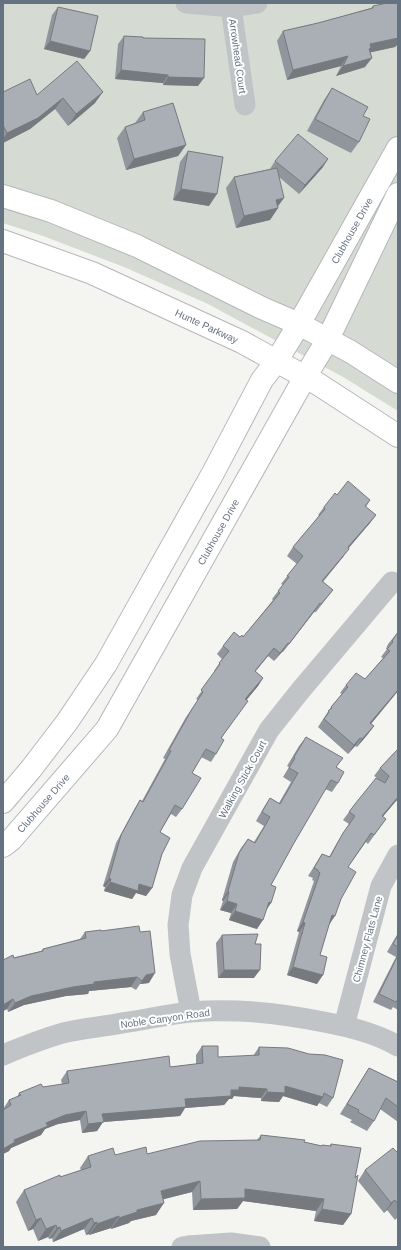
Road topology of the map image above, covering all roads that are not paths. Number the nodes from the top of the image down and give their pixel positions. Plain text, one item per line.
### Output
1 (186, 3) edge
2 (257, 3) edge
3 (231, 8) junction
4 (245, 105) dead end
5 (398, 148) edge
6 (398, 194) edge
7 (3, 196) edge
8 (3, 241) edge
9 (299, 324) junction
10 (328, 339) junction
11 (276, 362) junction
12 (305, 377) junction
13 (398, 382) edge
14 (398, 436) edge
15 (392, 582) dead end
16 (3, 802) edge
17 (3, 846) edge
18 (396, 865) edge
19 (191, 1012) junction
20 (344, 1026) junction
21 (398, 1046) edge
22 (3, 1055) edge
23 (182, 1247) edge
24 (260, 1247) edge

1 - 3 street
2 - 3 street
3 - 4 street, Arrowhead Court
5 - 9 street, Clubhouse Drive
6 - 10 street, Clubhouse Drive
7 - 9 street
8 - 11 street, Hunte Parkway
9 - 10 street
9 - 11 street, Clubhouse Drive
10 - 12 street, Clubhouse Drive
10 - 13 street
11 - 12 street, Hunte Parkway
11 - 16 street, Clubhouse Drive
12 - 14 street, Hunte Parkway
12 - 17 street, Clubhouse Drive
15 - 19 street, Walking Stick Court
18 - 20 street, Chimney Flats Lane
19 - 20 street, Noble Canyon Road
19 - 22 street, Noble Canyon Road
20 - 21 street, Noble Canyon Road
23 - 24 street

